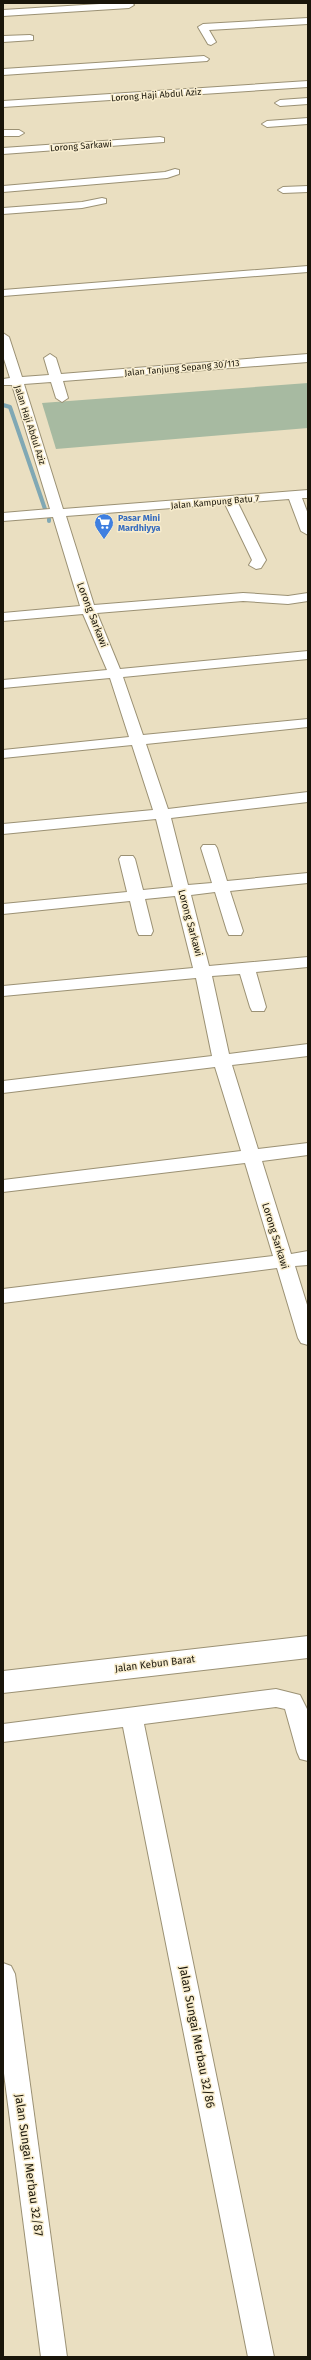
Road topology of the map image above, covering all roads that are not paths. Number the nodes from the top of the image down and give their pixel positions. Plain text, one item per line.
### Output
1 (129, 5) dead end
2 (3, 12) edge
3 (308, 21) edge
4 (30, 38) dead end
5 (3, 39) edge
6 (211, 42) dead end
7 (204, 59) dead end
8 (3, 72) edge
9 (308, 84) edge
10 (308, 101) edge
11 (280, 103) dead end
12 (3, 104) edge
13 (308, 121) edge
14 (267, 124) dead end
15 (3, 132) edge
16 (19, 133) dead end
17 (160, 140) dead end
18 (3, 151) edge
19 (68, 154) dead end
20 (3, 158) edge
21 (175, 172) dead end
22 (3, 189) edge
23 (308, 189) edge
24 (284, 190) dead end
25 (102, 201) dead end
26 (3, 211) edge
27 (308, 270) edge
28 (3, 293) edge
29 (3, 337) edge
30 (50, 358) dead end
31 (308, 358) edge
32 (56, 378) junction
33 (9, 381) edge
34 (62, 398) dead end
35 (308, 494) edge
36 (294, 495) junction
37 (230, 501) junction
38 (59, 513) junction
39 (3, 517) edge
40 (308, 531) edge
41 (256, 565) dead end
42 (308, 597) edge
43 (88, 609) junction
44 (3, 617) edge
45 (308, 655) edge
46 (115, 674) junction
47 (3, 684) edge
48 (308, 724) edge
49 (137, 742) junction
50 (3, 754) edge
51 (308, 797) edge
52 (162, 814) junction
53 (3, 829) edge
54 (209, 848) dead end
55 (127, 859) dead end
56 (308, 878) edge
57 (222, 887) junction
58 (182, 890) junction
59 (136, 895) junction
60 (3, 909) edge
61 (145, 931) dead end
62 (235, 931) dead end
63 (308, 962) edge
64 (247, 969) junction
65 (203, 973) junction
66 (3, 991) edge
67 (258, 1007) dead end
68 (308, 1050) edge
69 (222, 1061) junction
70 (3, 1086) edge
71 (308, 1149) edge
72 (250, 1155) junction
73 (3, 1186) edge
74 (308, 1258) edge
75 (283, 1261) junction
76 (3, 1296) edge
77 (308, 1338) edge
78 (308, 1647) edge
79 (3, 1682) edge
80 (132, 1717) junction
81 (3, 1733) edge
82 (308, 1752) edge
83 (3, 1974) edge
84 (54, 2357) edge
85 (261, 2357) edge

1 - 2 street
3 - 6 street
4 - 5 street
7 - 8 street
9 - 12 street, Lorong Haji Abdul Aziz
10 - 11 street
13 - 14 street
15 - 16 street
17 - 18 street, Lorong Sarkawi
19 - 20 street
21 - 22 street
23 - 24 street
25 - 26 street
27 - 28 street
29 - 33 street, Jalan Haji Abdul Aziz
30 - 32 street
31 - 32 street, Jalan Tanjung Sepang 30/113
32 - 33 street, Jalan Tanjung Sepang 30/113
32 - 34 street
33 - 38 street, Jalan Haji Abdul Aziz
35 - 36 street, Jalan Kampung Batu 7
36 - 37 street, Jalan Kampung Batu 7
36 - 40 street
37 - 38 street, Jalan Kampung Batu 7
37 - 41 street
38 - 39 street, Jalan Kampung Batu 7
38 - 43 street, Lorong Sarkawi
42 - 43 street
43 - 44 street
43 - 46 street, Lorong Sarkawi
45 - 46 street
46 - 47 street
46 - 49 street, Lorong Sarkawi
48 - 49 street
49 - 50 street
49 - 52 street, Lorong Sarkawi
51 - 52 street
52 - 53 street
52 - 58 street, Lorong Sarkawi
54 - 57 street
55 - 59 street
56 - 57 street
57 - 58 street
57 - 62 street
58 - 59 street
58 - 65 street, Lorong Sarkawi
59 - 60 street
59 - 61 street
63 - 64 street
64 - 65 street
64 - 67 street
65 - 66 street
65 - 69 street, Lorong Sarkawi
68 - 69 street
69 - 70 street
69 - 72 street, Lorong Sarkawi
71 - 72 street
72 - 73 street
72 - 75 street, Lorong Sarkawi
74 - 75 street
75 - 76 street
75 - 77 street, Lorong Sarkawi
78 - 79 main road, Jalan Kebun Barat
80 - 81 street
80 - 82 street
80 - 85 street, Jalan Sungai Merbau 32/86
83 - 84 street, Jalan Sungai Merbau 32/87

